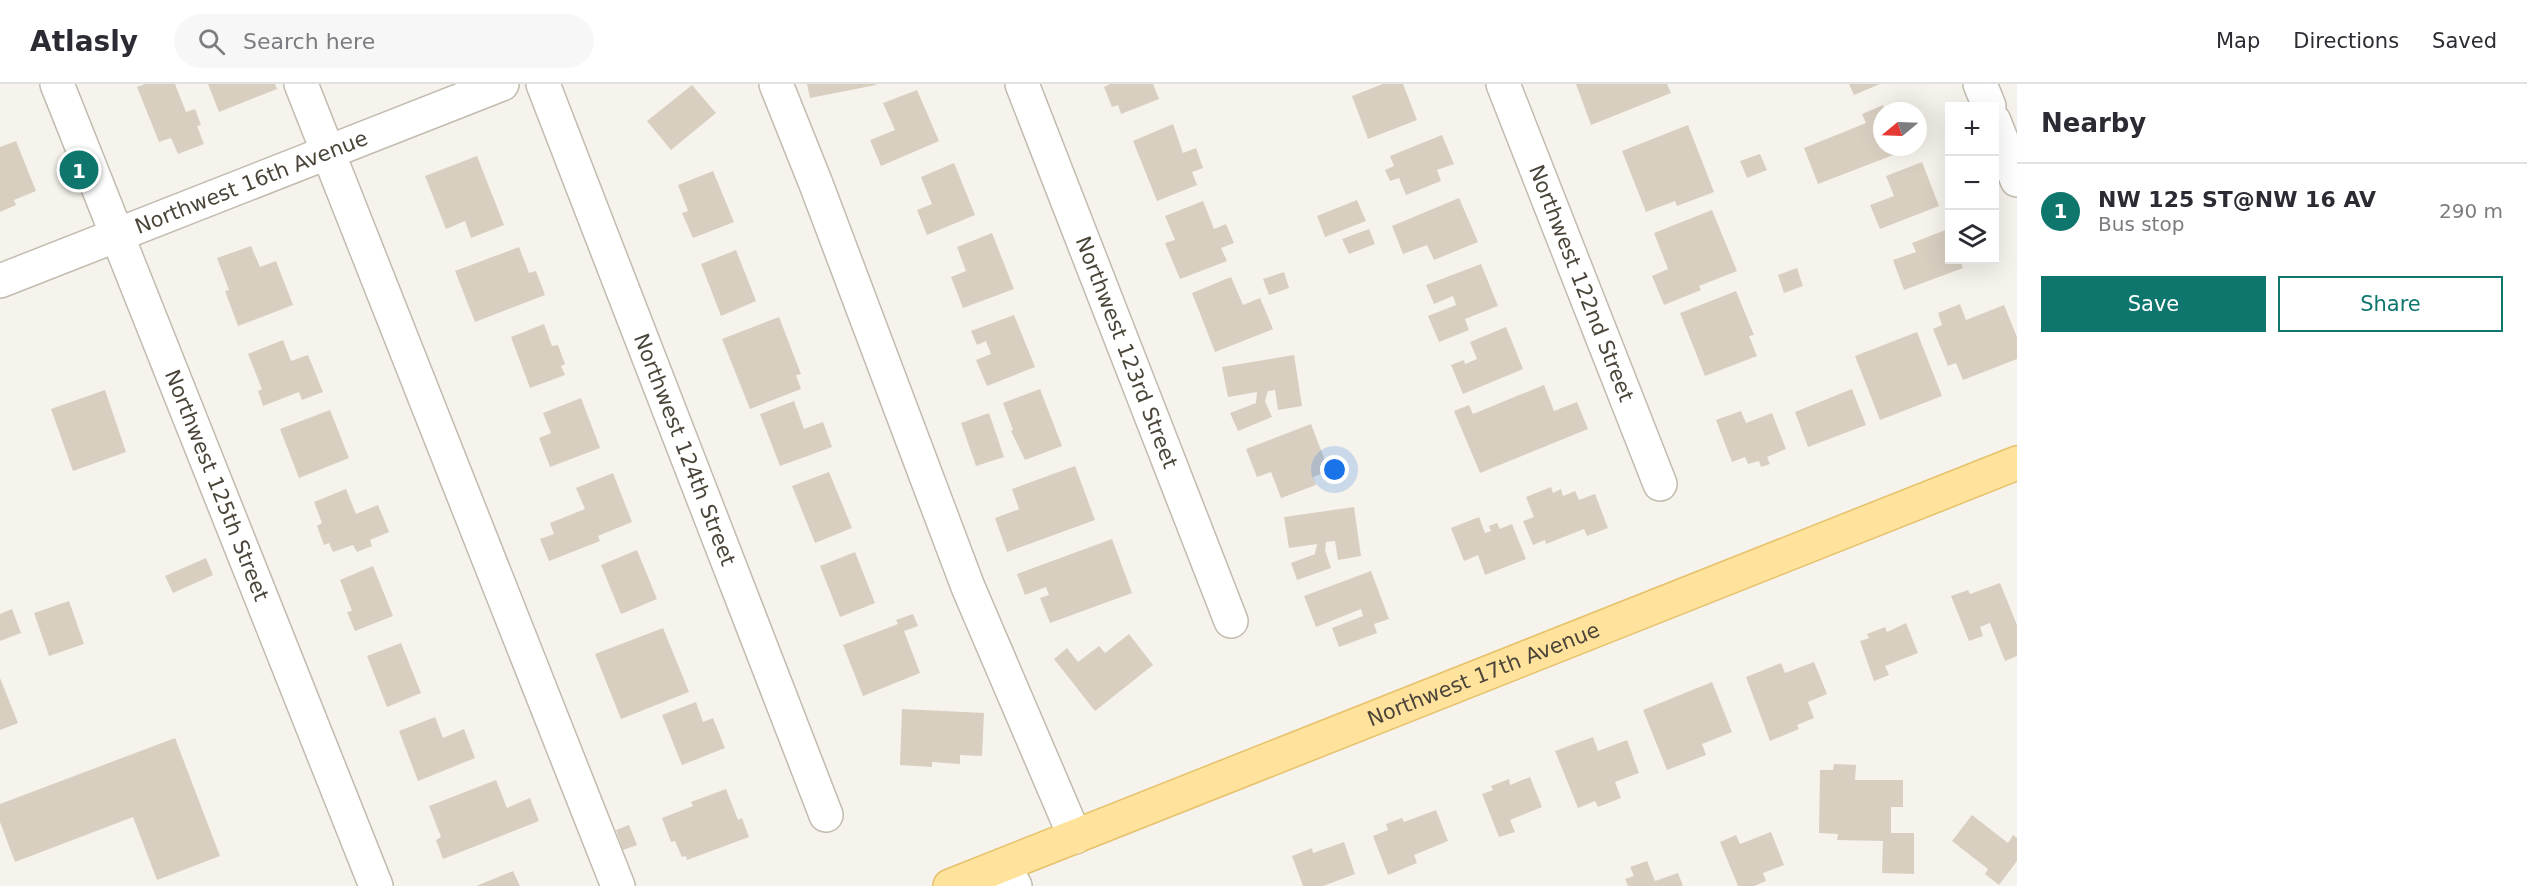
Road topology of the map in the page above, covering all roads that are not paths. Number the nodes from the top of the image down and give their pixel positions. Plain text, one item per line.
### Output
1 (57, 84) edge
2 (301, 84) edge
3 (502, 84) edge
4 (543, 84) edge
5 (776, 84) edge
6 (1022, 84) edge
7 (1503, 84) edge
8 (1980, 84) edge
9 (1987, 102) edge
10 (1999, 133) edge
11 (328, 152) junction
12 (2017, 180) edge
13 (116, 234) junction
14 (0, 281) edge
15 (2017, 463) edge
16 (1660, 484) dead end
17 (1231, 621) dead end
18 (825, 815) dead end
19 (1076, 837) junction
20 (1010, 876) edge
21 (376, 886) edge
22 (618, 886) edge
23 (950, 886) edge

1 - 13 street, Northwest 125th Street
2 - 11 street
3 - 11 street, Northwest 16th Avenue
4 - 18 street, Northwest 124th Street
5 - 19 street
6 - 17 street, Northwest 123rd Street
7 - 16 street, Northwest 122nd Street
8 - 9 street
10 - 12 street
11 - 13 street, Northwest 16th Avenue
11 - 22 street
13 - 14 street, Northwest 16th Avenue
13 - 21 street, Northwest 125th Street
15 - 19 main road, Northwest 17th Avenue
19 - 20 main road, Northwest 17th Avenue
20 - 23 main road, Northwest 17th Avenue

